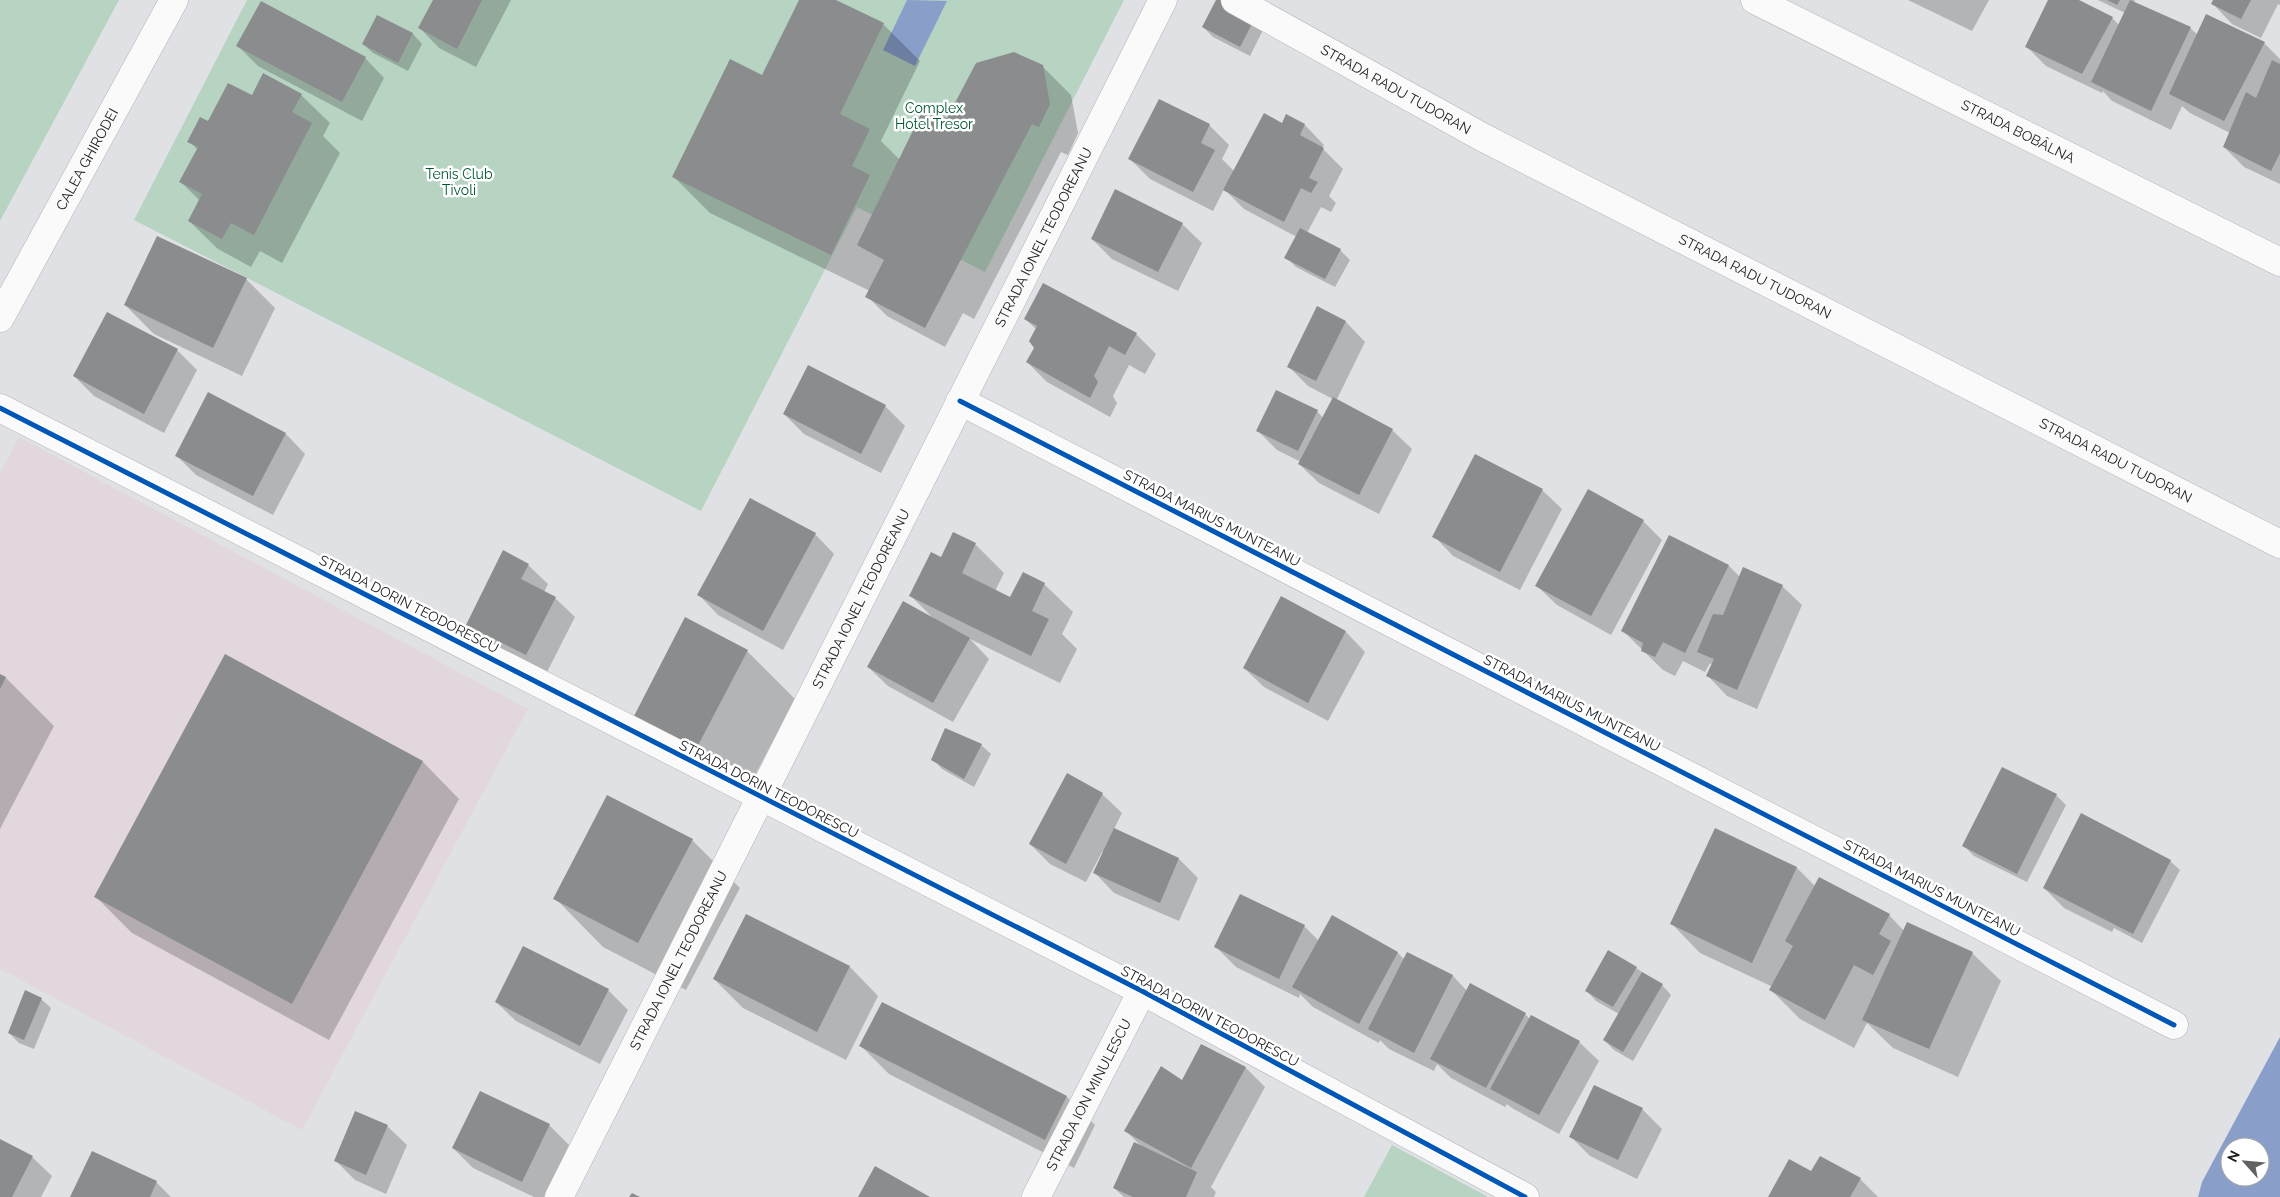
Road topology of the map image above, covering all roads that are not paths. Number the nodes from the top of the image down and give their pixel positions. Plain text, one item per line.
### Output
1 (174, 0) edge
2 (1163, 0) edge
3 (1236, 0) edge
4 (1755, 0) edge
5 (2280, 262) edge
6 (0, 318) edge
7 (960, 402) junction
8 (0, 408) edge
9 (2280, 544) edge
10 (760, 798) junction
11 (1142, 992) junction
12 (2174, 1025) dead end
13 (559, 1197) edge
14 (1036, 1197) edge
15 (1525, 1197) edge

1 - 6 street, CALEA GHIRODEI
2 - 7 street, STRADA IONEL TEODOREANU
3 - 9 street, STRADA RADU TUDORAN
4 - 5 street, STRADA BOBÂLNA
7 - 10 street, STRADA IONEL TEODOREANU
7 - 12 street, STRADA MARIUS MUNTEANU
8 - 10 street, STRADA DORIN TEODORESCU
10 - 11 street, STRADA DORIN TEODORESCU
10 - 13 street, STRADA IONEL TEODOREANU
11 - 14 street, STRADA ION MINULESCU
11 - 15 street, STRADA DORIN TEODORESCU

